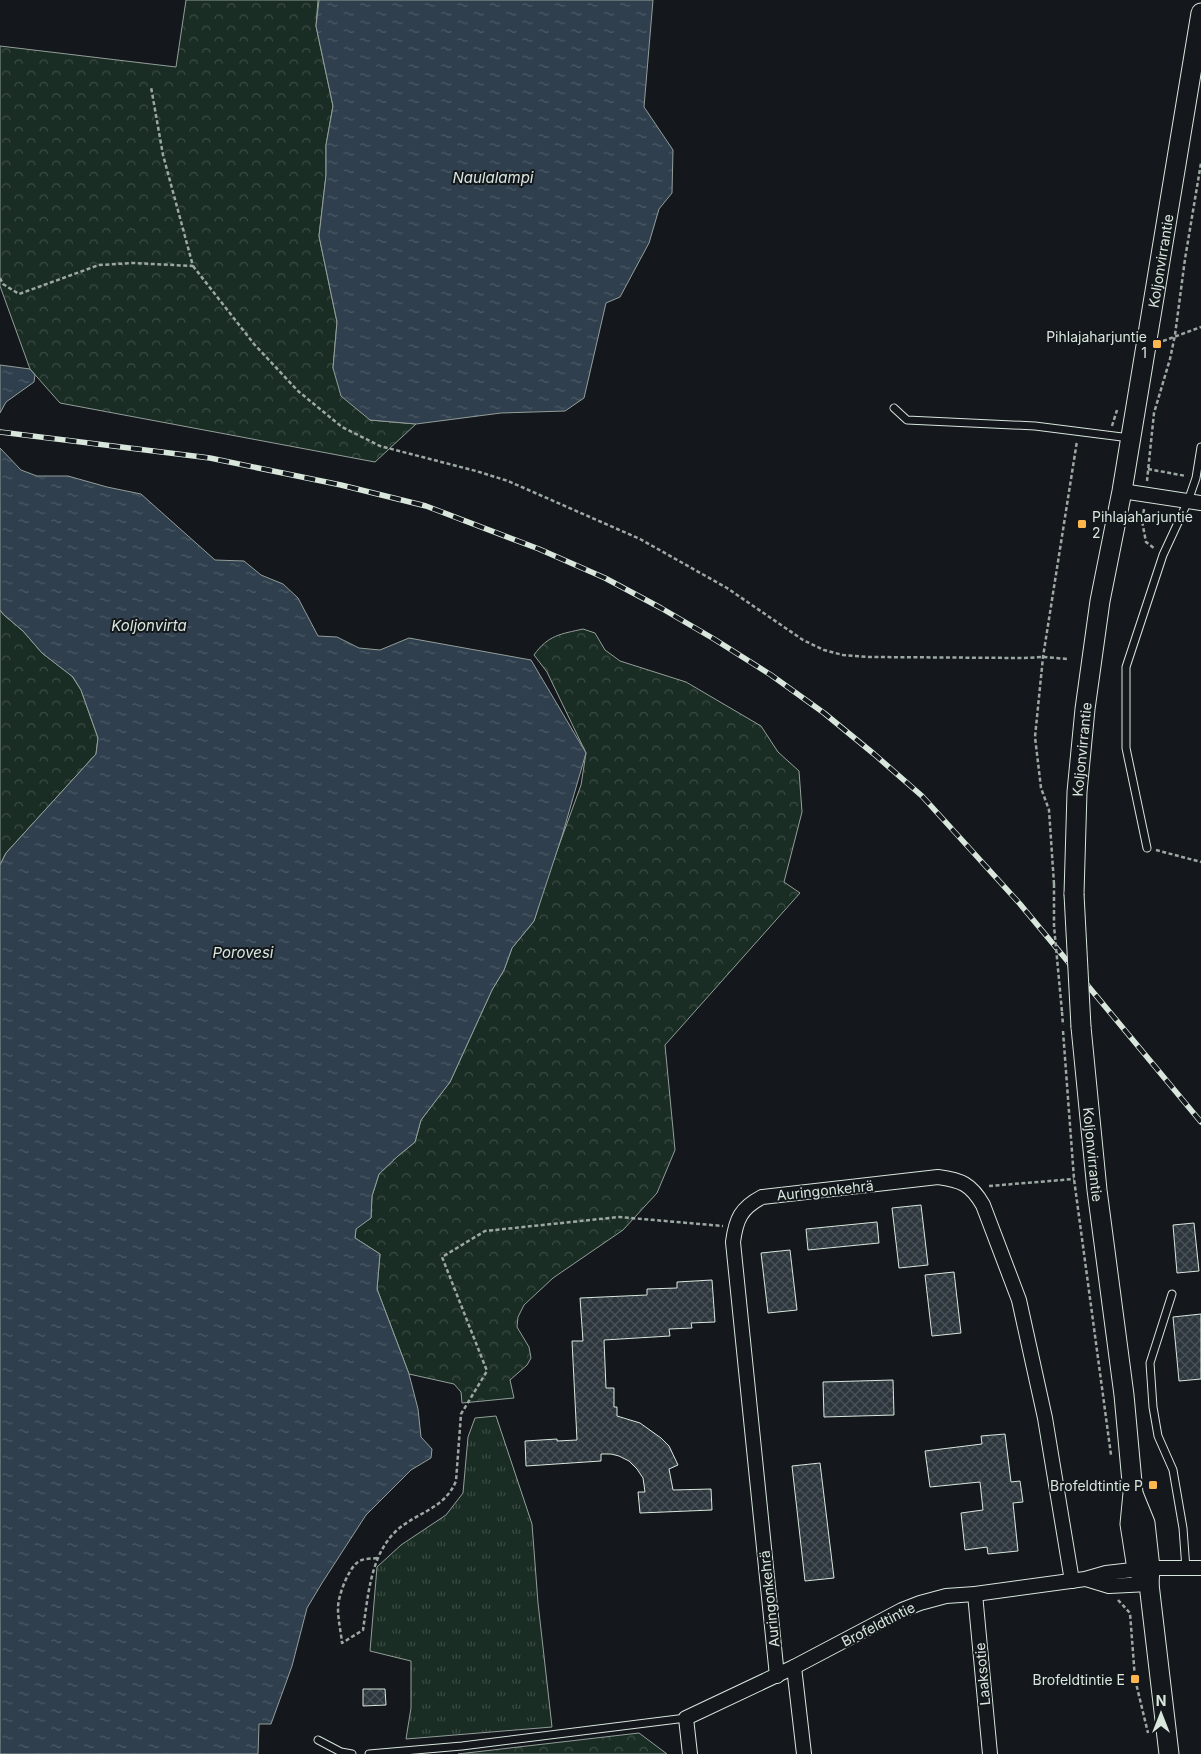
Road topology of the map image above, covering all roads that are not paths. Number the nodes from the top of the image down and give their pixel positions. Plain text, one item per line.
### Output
1 (1201, 13) edge
2 (894, 408) dead end
3 (1130, 438) junction
4 (1201, 447) edge
5 (1122, 491) junction
6 (1194, 502) edge
7 (1147, 848) road end
8 (1172, 1294) dead end
9 (1201, 1568) edge
10 (1186, 1569) junction
11 (1146, 1574) junction
12 (1078, 1580) junction
13 (975, 1594) junction
14 (794, 1667) junction
15 (777, 1676) junction
16 (686, 1718) junction
17 (318, 1740) dead end
18 (352, 1754) edge
19 (369, 1754) edge
20 (690, 1754) edge
21 (804, 1754) edge
22 (990, 1754) edge
23 (1169, 1754) edge

1 - 3 main road, Koljonvirrantie
2 - 3 lane
3 - 5 main road, Koljonvirrantie
4 - 6 lane
5 - 6 street
5 - 11 main road, Koljonvirrantie, bridge
6 - 7 lane
8 - 10 lane
9 - 10 street
10 - 11 street
11 - 12 street, Brofeldtintie
11 - 12 street, Brofeldtintie
11 - 23 main road, Koljonvirrantie
12 - 13 street, Brofeldtintie
12 - 15 street, Auringonkehrä
13 - 14 street, Brofeldtintie
13 - 22 street, Laaksotie
14 - 15 street, Brofeldtintie
14 - 21 street
15 - 16 street, Brofeldtintie
16 - 19 lane
16 - 20 street
17 - 18 lane

